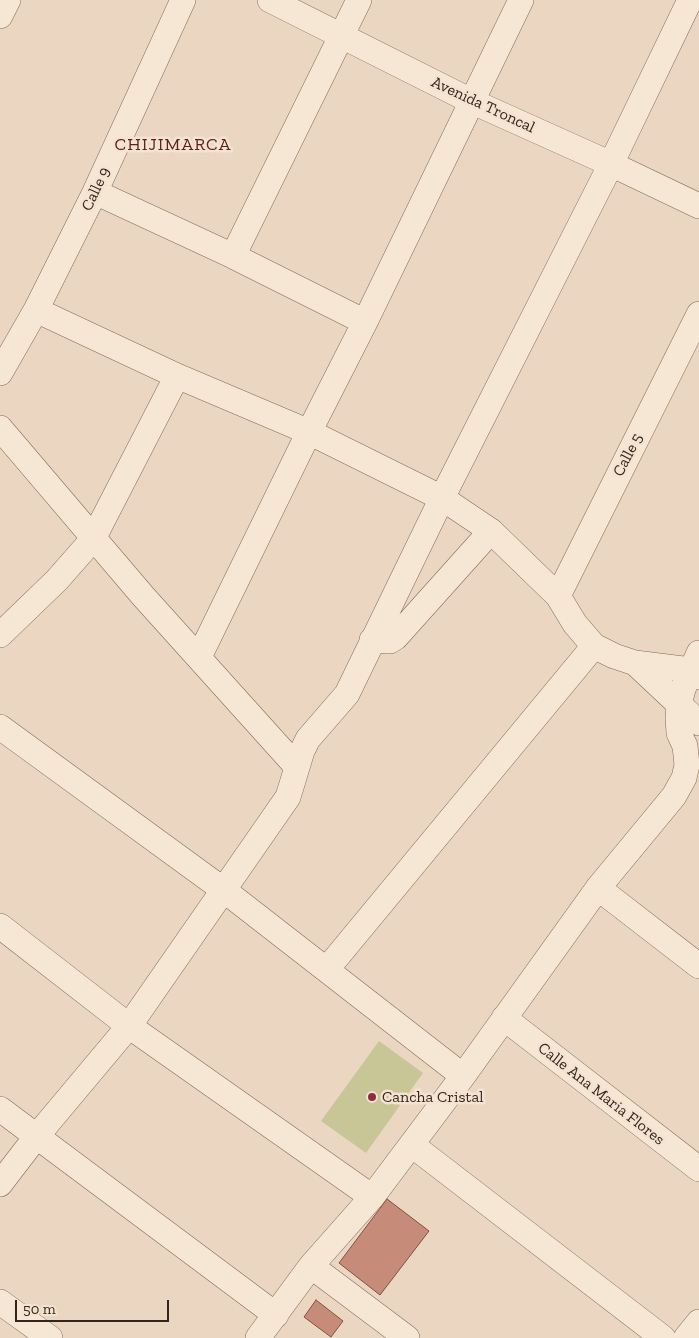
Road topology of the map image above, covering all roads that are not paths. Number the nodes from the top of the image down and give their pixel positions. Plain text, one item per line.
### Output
1 (8, 0) edge
2 (183, 0) edge
3 (270, 0) edge
4 (359, 0) edge
5 (521, 0) edge
6 (690, 0) edge
7 (0, 16) edge
8 (340, 36) junction
9 (471, 100) junction
10 (611, 164) junction
11 (95, 192) junction
12 (699, 206) edge
13 (233, 256) junction
14 (36, 310) junction
15 (699, 314) edge
16 (365, 322) junction
17 (0, 373) edge
18 (177, 376) junction
19 (0, 428) edge
20 (309, 432) junction
21 (442, 498) junction
22 (491, 532) junction
23 (93, 539) junction
24 (558, 596) junction
25 (0, 636) edge
26 (372, 640) junction
27 (594, 646) junction
28 (199, 657) junction
29 (635, 663) junction
30 (696, 667) edge
31 (679, 704) junction
32 (699, 722) edge
33 (0, 727) edge
34 (298, 767) junction
35 (598, 888) junction
36 (225, 891) junction
37 (0, 926) edge
38 (699, 966) edge
39 (327, 970) junction
40 (504, 1018) junction
41 (129, 1026) junction
42 (463, 1076) junction
43 (0, 1110) edge
44 (36, 1136) junction
45 (412, 1145) junction
46 (699, 1169) edge
47 (0, 1184) edge
48 (372, 1198) junction
49 (311, 1266) junction
50 (0, 1302) edge
51 (276, 1315) junction
52 (699, 1322) edge
53 (50, 1338) edge
54 (258, 1338) edge
55 (407, 1338) edge
56 (663, 1338) edge
57 (686, 1338) edge

1 - 7 street
2 - 11 street, Calle 9
3 - 8 street, Avenida Troncal
4 - 8 street
5 - 9 street
6 - 10 street
8 - 9 street, Avenida Troncal
8 - 13 street
9 - 10 street, Avenida Troncal
9 - 16 street
10 - 12 street, Avenida Troncal
10 - 21 street
11 - 13 street
11 - 14 street, Calle 9
13 - 16 street
14 - 17 street, Calle 9
14 - 18 street
15 - 24 street, Calle 5
16 - 20 street
18 - 20 street
18 - 23 street
19 - 23 street
20 - 21 street
20 - 28 street
21 - 22 street
21 - 26 street
22 - 24 street
22 - 26 street
23 - 25 street
23 - 28 street
24 - 27 street
26 - 34 street
27 - 29 street
27 - 39 street
28 - 34 street
29 - 30 street
29 - 31 street
30 - 31 street
31 - 32 street
31 - 35 street
33 - 36 street
34 - 36 street
35 - 38 street
35 - 40 street
36 - 39 street
36 - 41 street
37 - 41 street
39 - 42 street
40 - 42 street
40 - 46 street, Calle Ana Maria Flores
41 - 44 street
41 - 48 street
42 - 45 street
43 - 44 street
44 - 47 street
44 - 51 street
45 - 48 street
45 - 56 street
48 - 49 street
49 - 51 street
49 - 55 street
50 - 53 street
51 - 54 street
52 - 57 street

